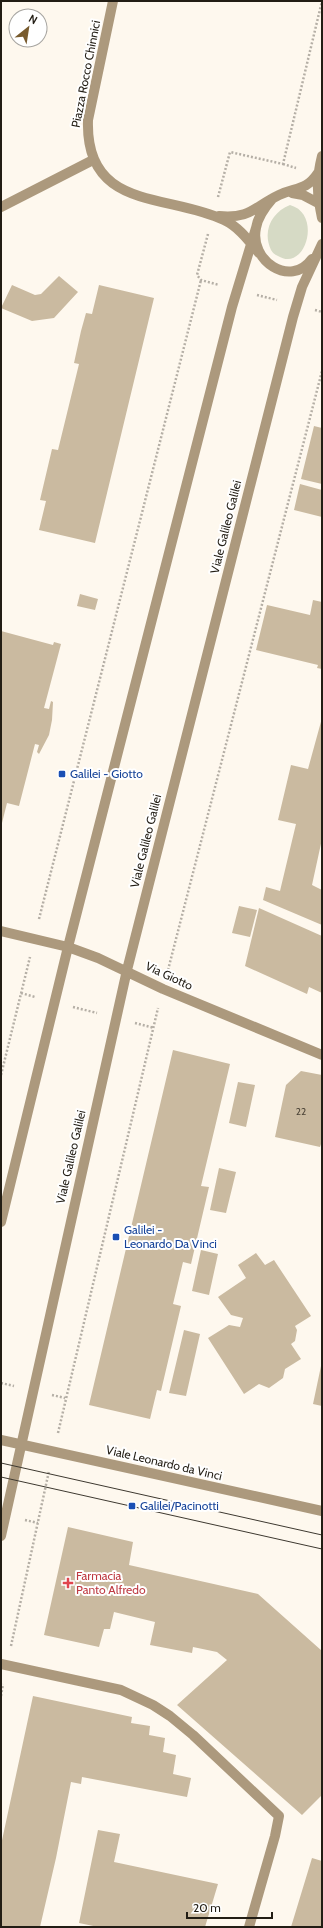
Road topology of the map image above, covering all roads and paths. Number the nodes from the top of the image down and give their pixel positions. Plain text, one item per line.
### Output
1 (113, 1) edge
2 (322, 1) edge
3 (322, 156) edge
4 (93, 160) junction
5 (318, 173) junction
6 (284, 193) junction
7 (272, 198) junction
8 (317, 203) edge
9 (1, 207) edge
10 (213, 215) junction
11 (322, 219) edge
12 (256, 228) junction
13 (322, 238) edge
14 (251, 243) junction
15 (320, 247) edge
16 (259, 253) junction
17 (201, 280) junction
18 (237, 290) junction
19 (296, 305) junction
20 (322, 312) edge
21 (322, 371) edge
22 (45, 896) dead end
23 (1, 931) edge
24 (68, 947) junction
25 (127, 970) junction
26 (167, 974) dead end
27 (23, 986) dead end
28 (21, 993) junction
29 (55, 1002) junction
30 (158, 1009) dead end
31 (116, 1019) junction
32 (154, 1028) junction
33 (322, 1055) edge
34 (1, 1075) edge
35 (1, 1222) edge
36 (58, 1430) dead end
37 (1, 1440) edge
38 (21, 1444) junction
39 (54, 1451) junction
40 (322, 1511) edge
41 (1, 1536) edge
42 (4, 1665) edge
43 (1, 1696) edge
44 (248, 1927) edge

1 - 4 street, Piazza Rocco Chinnici
2 - 10 path
3 - 5 street
4 - 9 street
4 - 10 street, Piazza Rocco Chinnici
5 - 6 street
5 - 8 street
6 - 7 street
6 - 8 street
7 - 10 street
7 - 12 street
8 - 11 street
10 - 14 street
10 - 17 path
12 - 14 street
12 - 16 street
13 - 15 street
14 - 16 street
14 - 18 street
15 - 16 street
15 - 19 street, Viale Galileo Galilei
17 - 18 path
17 - 22 path
18 - 19 path
18 - 24 street
19 - 20 path
19 - 25 street, Viale Galileo Galilei
21 - 26 path
23 - 24 street, Via Giotto
24 - 25 street, Via Giotto
24 - 29 street
25 - 31 street, Viale Galileo Galilei
25 - 33 street, Via Giotto
27 - 28 path
28 - 29 path
28 - 34 path
29 - 31 path
29 - 35 street
30 - 32 path
31 - 32 path
31 - 38 street, Viale Galileo Galilei
32 - 36 path
37 - 38 street, Viale Leonardo da Vinci
38 - 39 street, Viale Leonardo da Vinci
38 - 41 street, Viale Galileo Galilei
39 - 40 street, Viale Leonardo da Vinci
39 - 42 path
42 - 43 path
42 - 44 street

